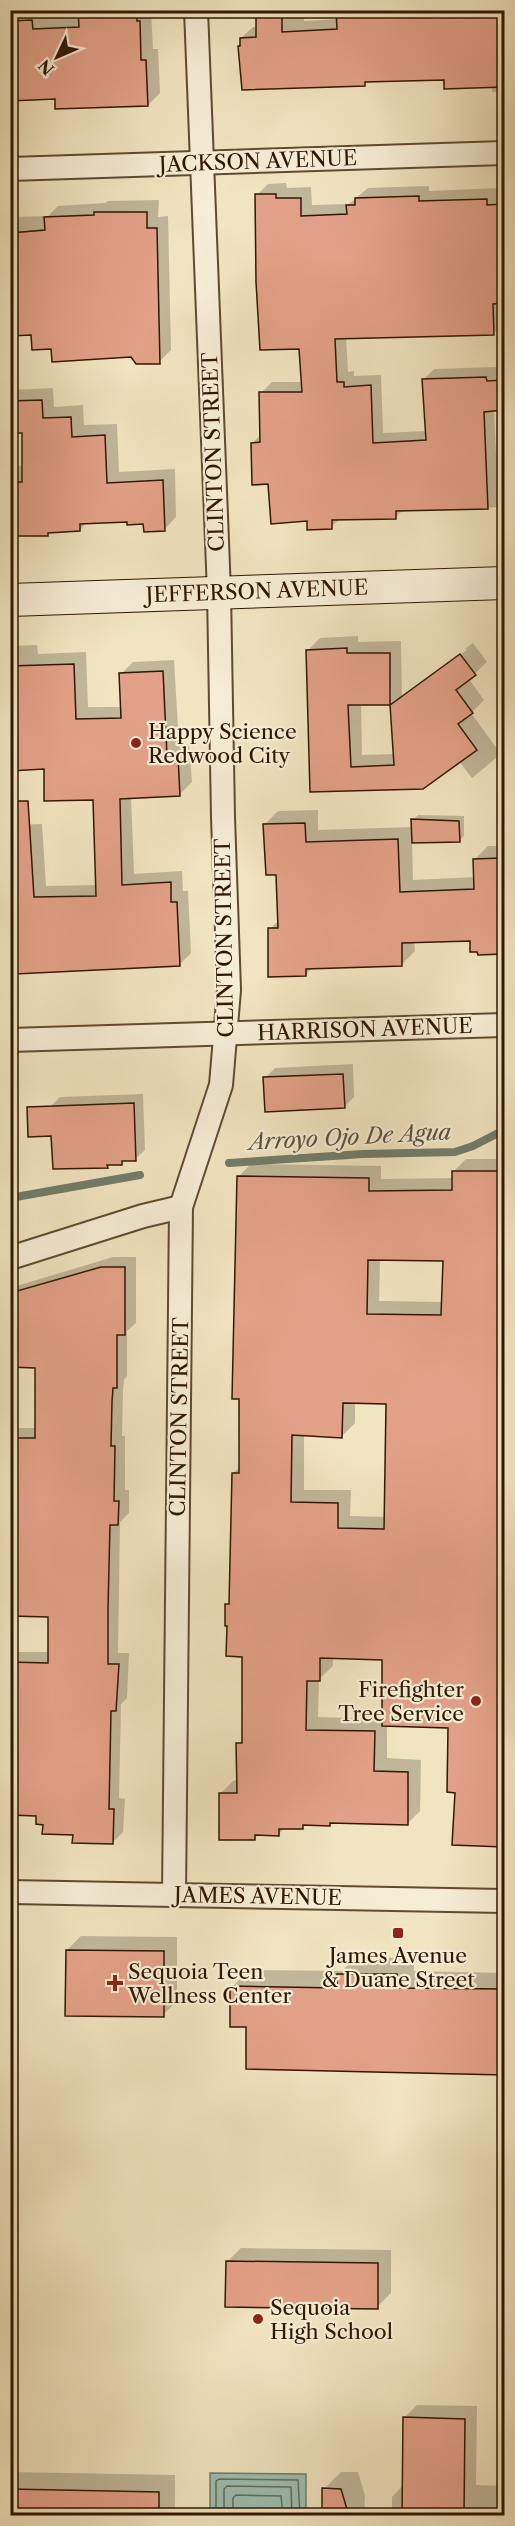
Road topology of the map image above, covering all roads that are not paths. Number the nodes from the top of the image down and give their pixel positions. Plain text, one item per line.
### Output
1 (196, 10) edge
2 (504, 153) edge
3 (202, 164) junction
4 (10, 169) edge
5 (504, 584) edge
6 (219, 592) junction
7 (10, 600) edge
8 (504, 1025) edge
9 (227, 1034) junction
10 (10, 1040) edge
11 (181, 1207) junction
12 (10, 1258) edge
13 (10, 1892) edge
14 (174, 1895) junction
15 (504, 1901) edge

1 - 3 street, CLINTON STREET
2 - 3 street, JACKSON AVENUE
3 - 4 street, JACKSON AVENUE
3 - 6 street, CLINTON STREET
5 - 6 main road, JEFFERSON AVENUE
6 - 7 main road, JEFFERSON AVENUE
6 - 9 street, CLINTON STREET
8 - 9 street, HARRISON AVENUE
9 - 10 street, HARRISON AVENUE
9 - 11 street, CLINTON STREET
11 - 12 street
11 - 14 street, CLINTON STREET
13 - 14 street, JAMES AVENUE
14 - 15 street, JAMES AVENUE

